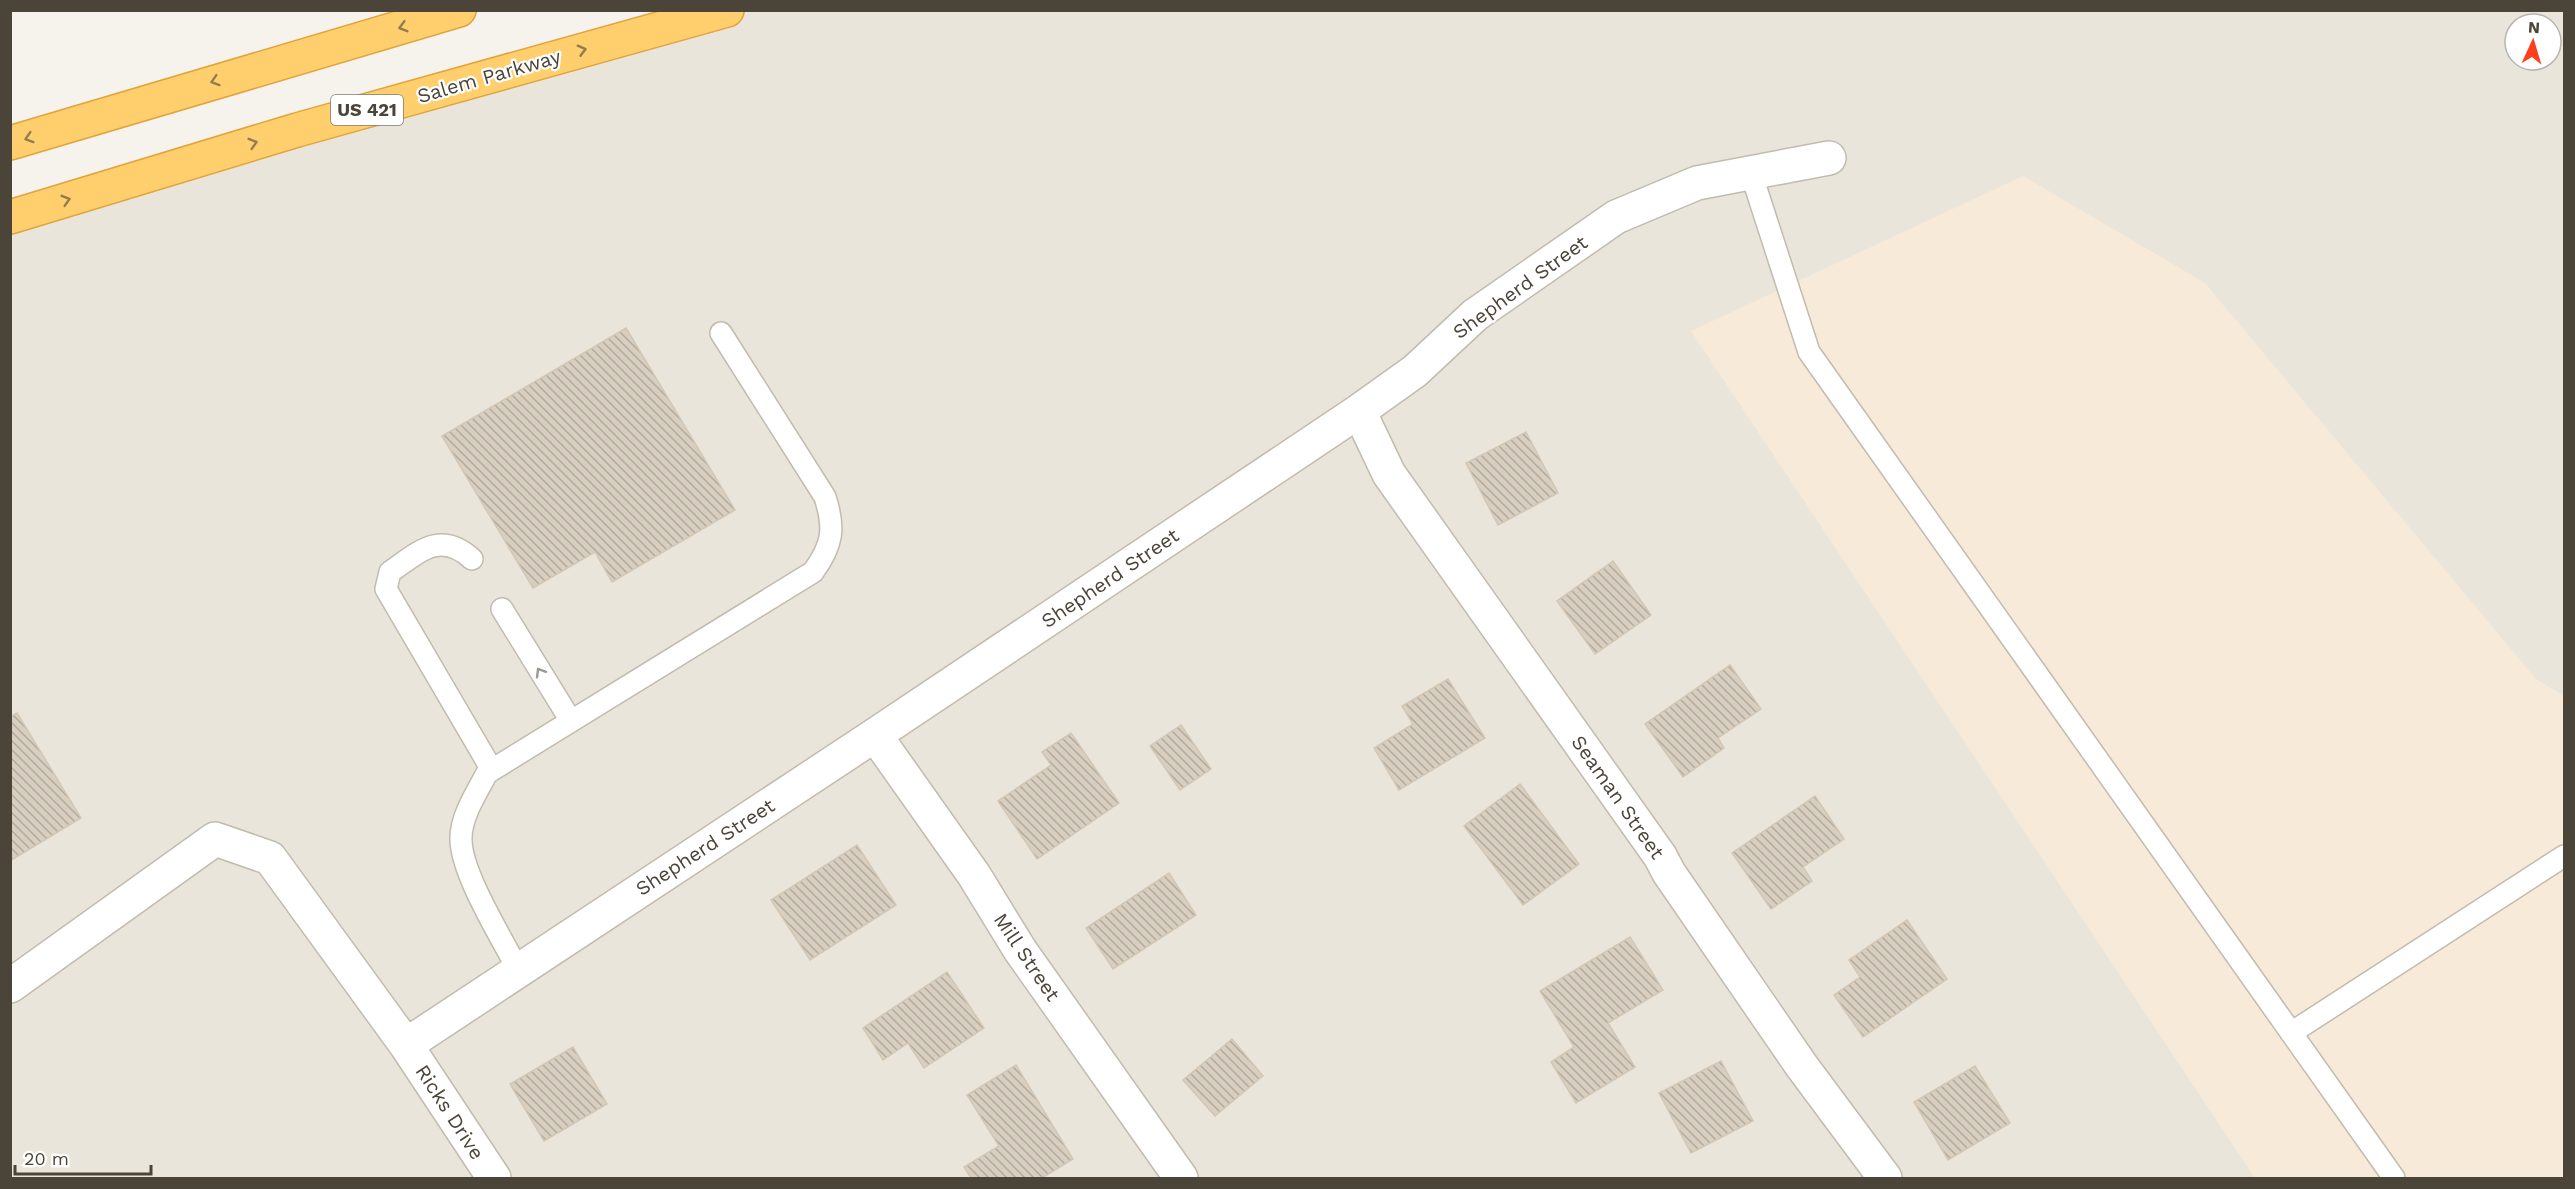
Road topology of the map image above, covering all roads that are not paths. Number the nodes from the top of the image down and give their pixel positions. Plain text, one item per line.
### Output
1 (459, 10) edge
2 (727, 10) edge
3 (10, 143) edge
4 (1829, 158) dead end
5 (1751, 173) junction
6 (10, 217) edge
7 (721, 333) dead end
8 (1359, 411) junction
9 (472, 559) dead end
10 (502, 609) dead end
11 (571, 722) junction
12 (875, 735) junction
13 (492, 770) junction
14 (2565, 856) edge
15 (518, 970) junction
16 (10, 986) edge
17 (2291, 1033) junction
18 (405, 1045) junction
19 (494, 1179) edge
20 (1181, 1179) edge
21 (1885, 1179) edge
22 (2394, 1179) edge

1 -> 3 highway
6 -> 2 highway, Salem Parkway / US 421
4 - 5 street, Shepherd Street
5 - 8 street, Shepherd Street
5 - 17 lane
7 - 11 lane
8 - 12 street, Shepherd Street
8 - 21 street, Seaman Street
9 - 13 lane
11 -> 10 lane
11 - 13 lane
12 - 15 street, Shepherd Street
12 - 20 street, Mill Street
13 - 15 lane
14 - 17 lane
15 - 18 street, Shepherd Street
16 - 18 street, Ricks Drive
17 - 22 lane
18 - 19 street, Ricks Drive

